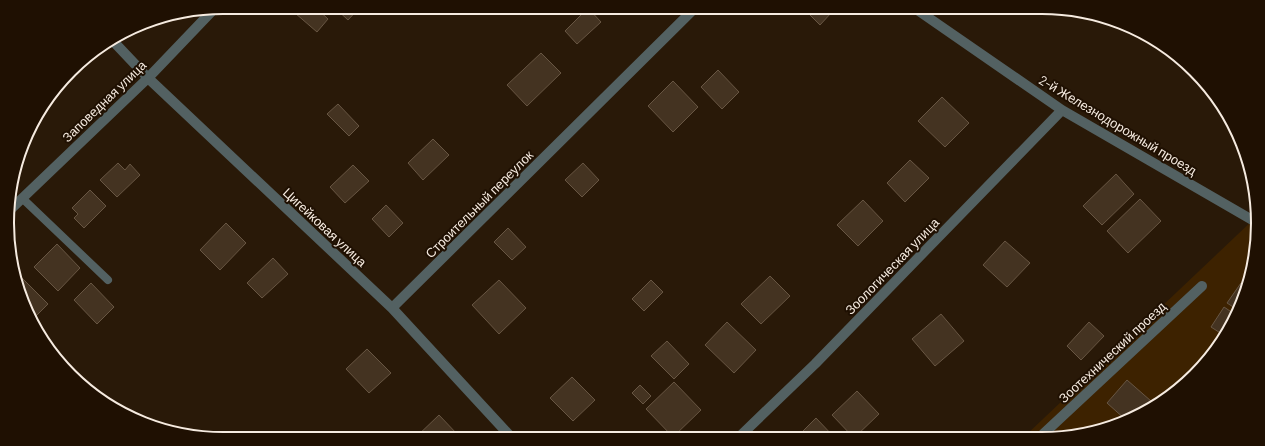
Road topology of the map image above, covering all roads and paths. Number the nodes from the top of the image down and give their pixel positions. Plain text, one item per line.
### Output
1 (209, 14) edge
2 (689, 14) edge
3 (923, 14) edge
4 (115, 44) edge
5 (148, 78) junction
6 (1062, 110) junction
7 (22, 198) junction
8 (15, 205) edge
9 (1251, 219) edge
10 (108, 280) dead end
11 (1202, 286) dead end
12 (392, 308) junction
13 (506, 432) edge
14 (744, 432) edge
15 (1045, 432) edge

1 - 5 street, Заповедная улица
2 - 12 street, Строительный переулок
3 - 6 street, 2-й Железнодорожный проезд
4 - 5 street, Цигейковая улица
5 - 7 street, Заповедная улица
5 - 12 street, Цигейковая улица
6 - 9 street, 2-й Железнодорожный проезд
6 - 14 street, Зоологическая улица
7 - 8 street, Заповедная улица
7 - 10 lane
11 - 15 street, Зоотехнический проезд
12 - 13 street, Цигейковая улица

